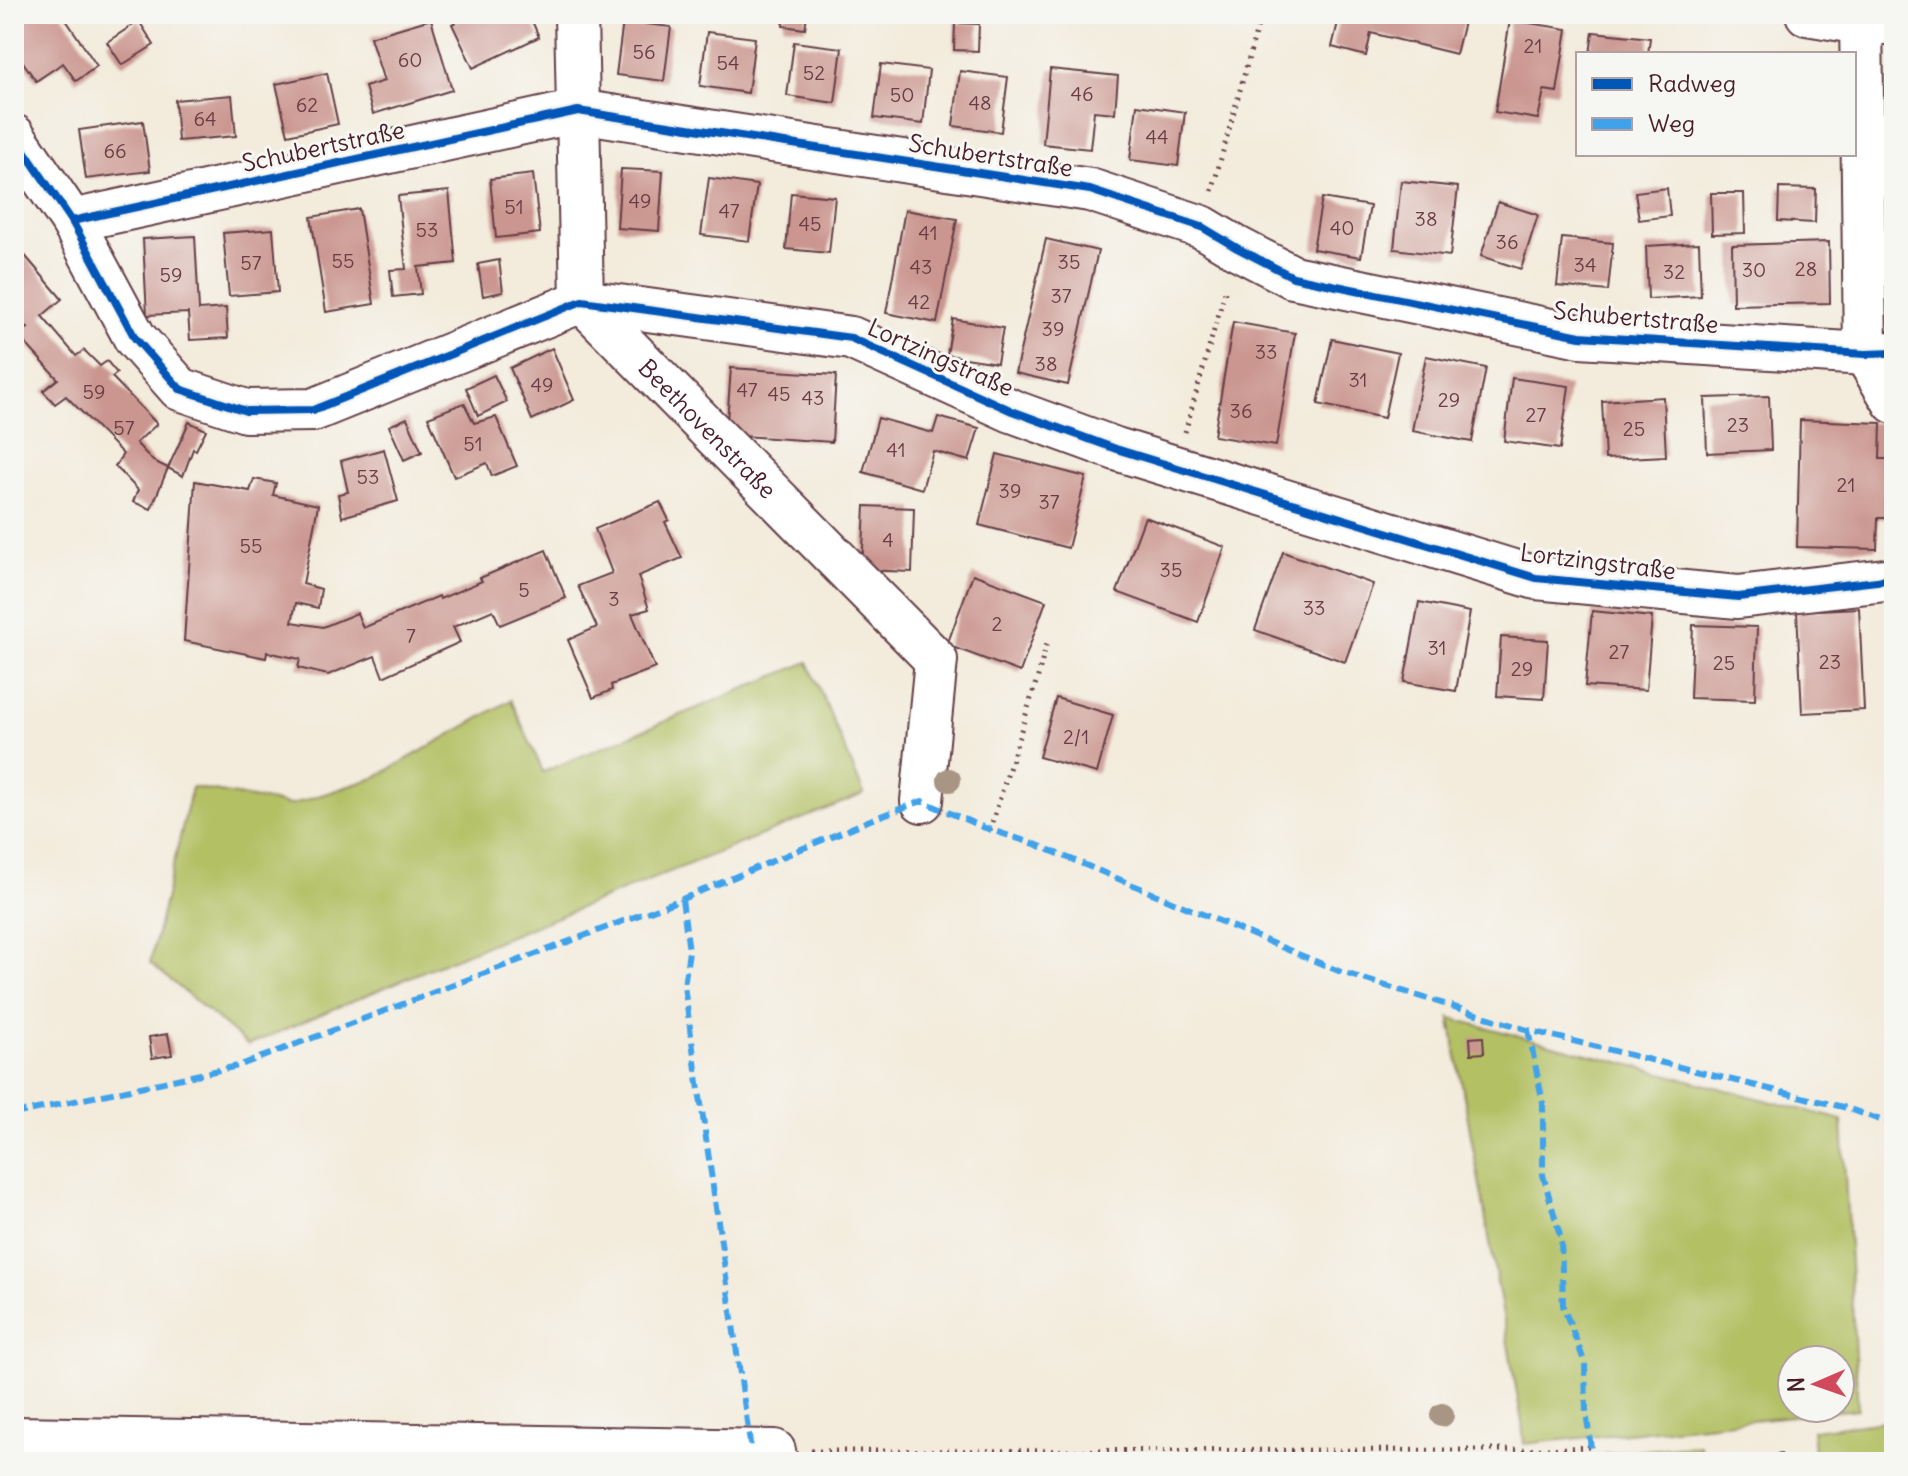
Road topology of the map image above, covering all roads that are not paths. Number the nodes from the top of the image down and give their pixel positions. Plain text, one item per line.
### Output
1 (576, 14) edge
2 (1807, 14) edge
3 (1872, 20) edge
4 (578, 111) junction
5 (14, 136) edge
6 (72, 221) junction
7 (582, 301) junction
8 (1880, 353) edge
9 (1894, 402) edge
10 (1894, 579) edge
11 (922, 801) dead end
12 (14, 1438) edge
13 (775, 1456) edge

1 - 4 street
2 - 3 street
3 - 8 street
4 - 6 street, Schubertstraße
4 - 7 street
4 - 8 street, Schubertstraße
5 - 6 street, Lortzingstraße
6 - 7 street, Lortzingstraße
7 - 10 street, Lortzingstraße
7 - 11 street, Beethovenstraße
8 - 9 street
12 - 13 street

